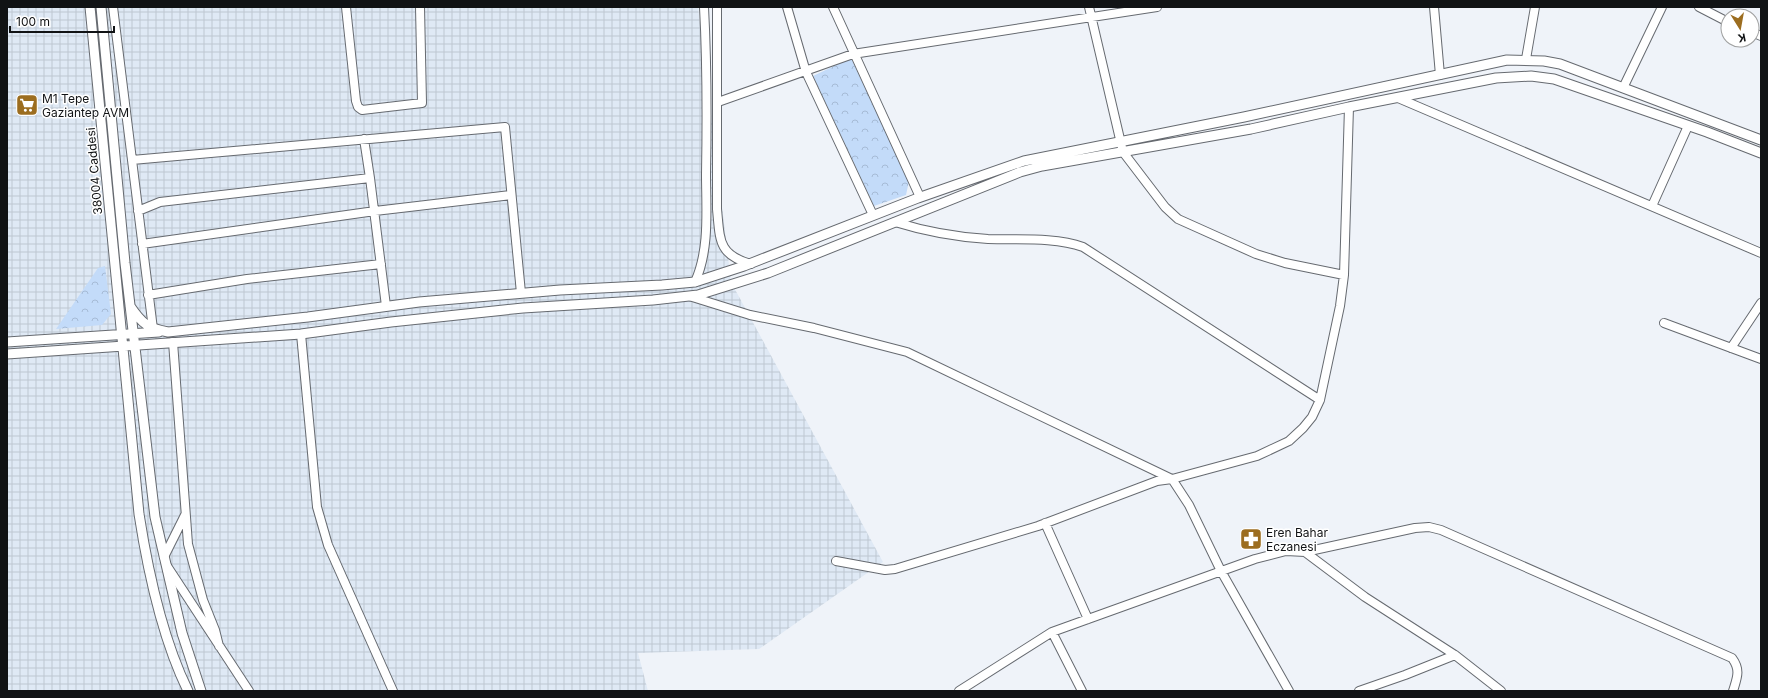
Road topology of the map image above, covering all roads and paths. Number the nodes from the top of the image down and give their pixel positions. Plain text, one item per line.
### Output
1 (90, 7) edge
2 (101, 7) edge
3 (113, 7) edge
4 (346, 7) edge
5 (420, 7) edge
6 (704, 7) edge
7 (717, 7) edge
8 (787, 7) edge
9 (833, 7) edge
10 (1089, 7) edge
11 (1157, 7) edge
12 (1434, 7) edge
13 (1535, 7) edge
14 (1662, 7) edge
15 (1699, 7) edge
16 (1092, 17) junction
17 (1720, 18) edge
18 (853, 54) junction
19 (1526, 59) junction
20 (806, 72) junction
21 (1440, 75) junction
22 (1623, 88) junction
23 (1398, 98) junction
24 (718, 102) junction
25 (1349, 107) junction
26 (1688, 126) junction
27 (364, 139) junction
28 (1761, 140) edge
29 (1120, 142) junction
30 (104, 150) junction
31 (114, 150) junction
32 (1123, 152) junction
33 (1761, 153) edge
34 (132, 160) junction
35 (370, 178) junction
36 (511, 195) junction
37 (920, 197) junction
38 (1652, 206) junction
39 (138, 211) junction
40 (375, 211) junction
41 (873, 215) junction
42 (895, 222) junction
43 (705, 233) junction
44 (720, 239) junction
45 (142, 244) junction
46 (1761, 253) edge
47 (381, 264) junction
48 (751, 264) junction
49 (1344, 275) junction
50 (695, 282) junction
51 (521, 294) junction
52 (148, 295) junction
53 (689, 296) junction
54 (1761, 303) edge
55 (386, 306) junction
56 (131, 310) junction
57 (1664, 323) dead end
58 (153, 329) junction
59 (168, 332) junction
60 (122, 334) junction
61 (134, 334) junction
62 (301, 334) junction
63 (7, 342) edge
64 (173, 342) junction
65 (123, 345) junction
66 (135, 345) junction
67 (1731, 348) junction
68 (7, 354) edge
69 (1761, 359) edge
70 (1320, 400) junction
71 (1172, 479) junction
72 (185, 514) junction
73 (1045, 523) junction
74 (1305, 552) junction
75 (164, 559) junction
76 (836, 561) dead end
77 (1222, 572) junction
78 (1088, 619) junction
79 (1052, 632) junction
80 (219, 646) junction
81 (1455, 655) junction
82 (188, 691) edge
83 (201, 691) edge
84 (249, 691) edge
85 (393, 691) edge
86 (959, 691) edge
87 (1082, 691) edge
88 (1289, 691) edge
89 (1359, 691) edge
90 (1501, 691) edge
91 (1733, 691) edge

1 - 30 street, 38004 Caddesi
2 - 31 street, 38004 Caddesi
3 - 34 street
4 - 5 street
6 - 43 street
7 - 24 street
8 - 20 street
9 - 18 street
10 - 16 street
11 - 16 street
12 - 21 street
13 - 19 street
14 - 22 street
15 - 17 street
16 - 18 street
16 - 29 street
18 - 20 street
18 - 37 street
19 - 21 street
19 - 22 street
20 - 24 street
20 - 41 street
21 - 29 street
22 - 28 street
23 - 25 street
23 - 26 street
23 - 38 street
24 - 44 street
25 - 32 street
25 - 49 street
26 - 33 street
26 - 38 street
27 - 34 street
27 - 35 street
27 - 36 street
29 - 32 street
29 - 37 street
30 - 31 street
30 - 60 street, 38004 Caddesi
31 - 56 street, 38004 Caddesi
32 - 42 street
32 - 49 street
34 - 39 street
35 - 39 street
35 - 40 street
36 - 40 street
36 - 51 street
37 - 41 street
38 - 46 street
39 - 45 street
40 - 45 street
40 - 47 street
41 - 48 street
42 - 53 street
42 - 70 street
43 - 44 street
43 - 50 street
44 - 48 street
45 - 52 street
47 - 52 street
47 - 55 street
48 - 50 street
49 - 70 street
50 - 51 street
51 - 55 street
52 - 58 street
53 - 62 street
53 - 71 street
54 - 67 street
55 - 59 street
56 - 58 street
56 - 61 street, 38004 Caddesi
57 - 67 street
58 - 59 street
59 - 61 street
60 - 61 street
60 - 63 street
60 - 65 street, 38004 Caddesi
61 - 66 street, 38004 Caddesi
62 - 64 street
62 - 85 street
64 - 66 street
64 - 72 street
65 - 66 street
65 - 68 street
65 - 82 street, 38004 Caddesi
66 - 75 street, 38004 Caddesi
67 - 69 street
70 - 71 street
71 - 73 street
71 - 77 street
72 - 75 street
72 - 80 street
73 - 76 street
73 - 78 street
74 - 77 street
74 - 81 street
74 - 91 street
75 - 80 street
75 - 83 street, 38004 Caddesi
77 - 78 street
77 - 88 street
78 - 79 street
79 - 86 street
79 - 87 street
80 - 84 street
81 - 89 street
81 - 90 street

